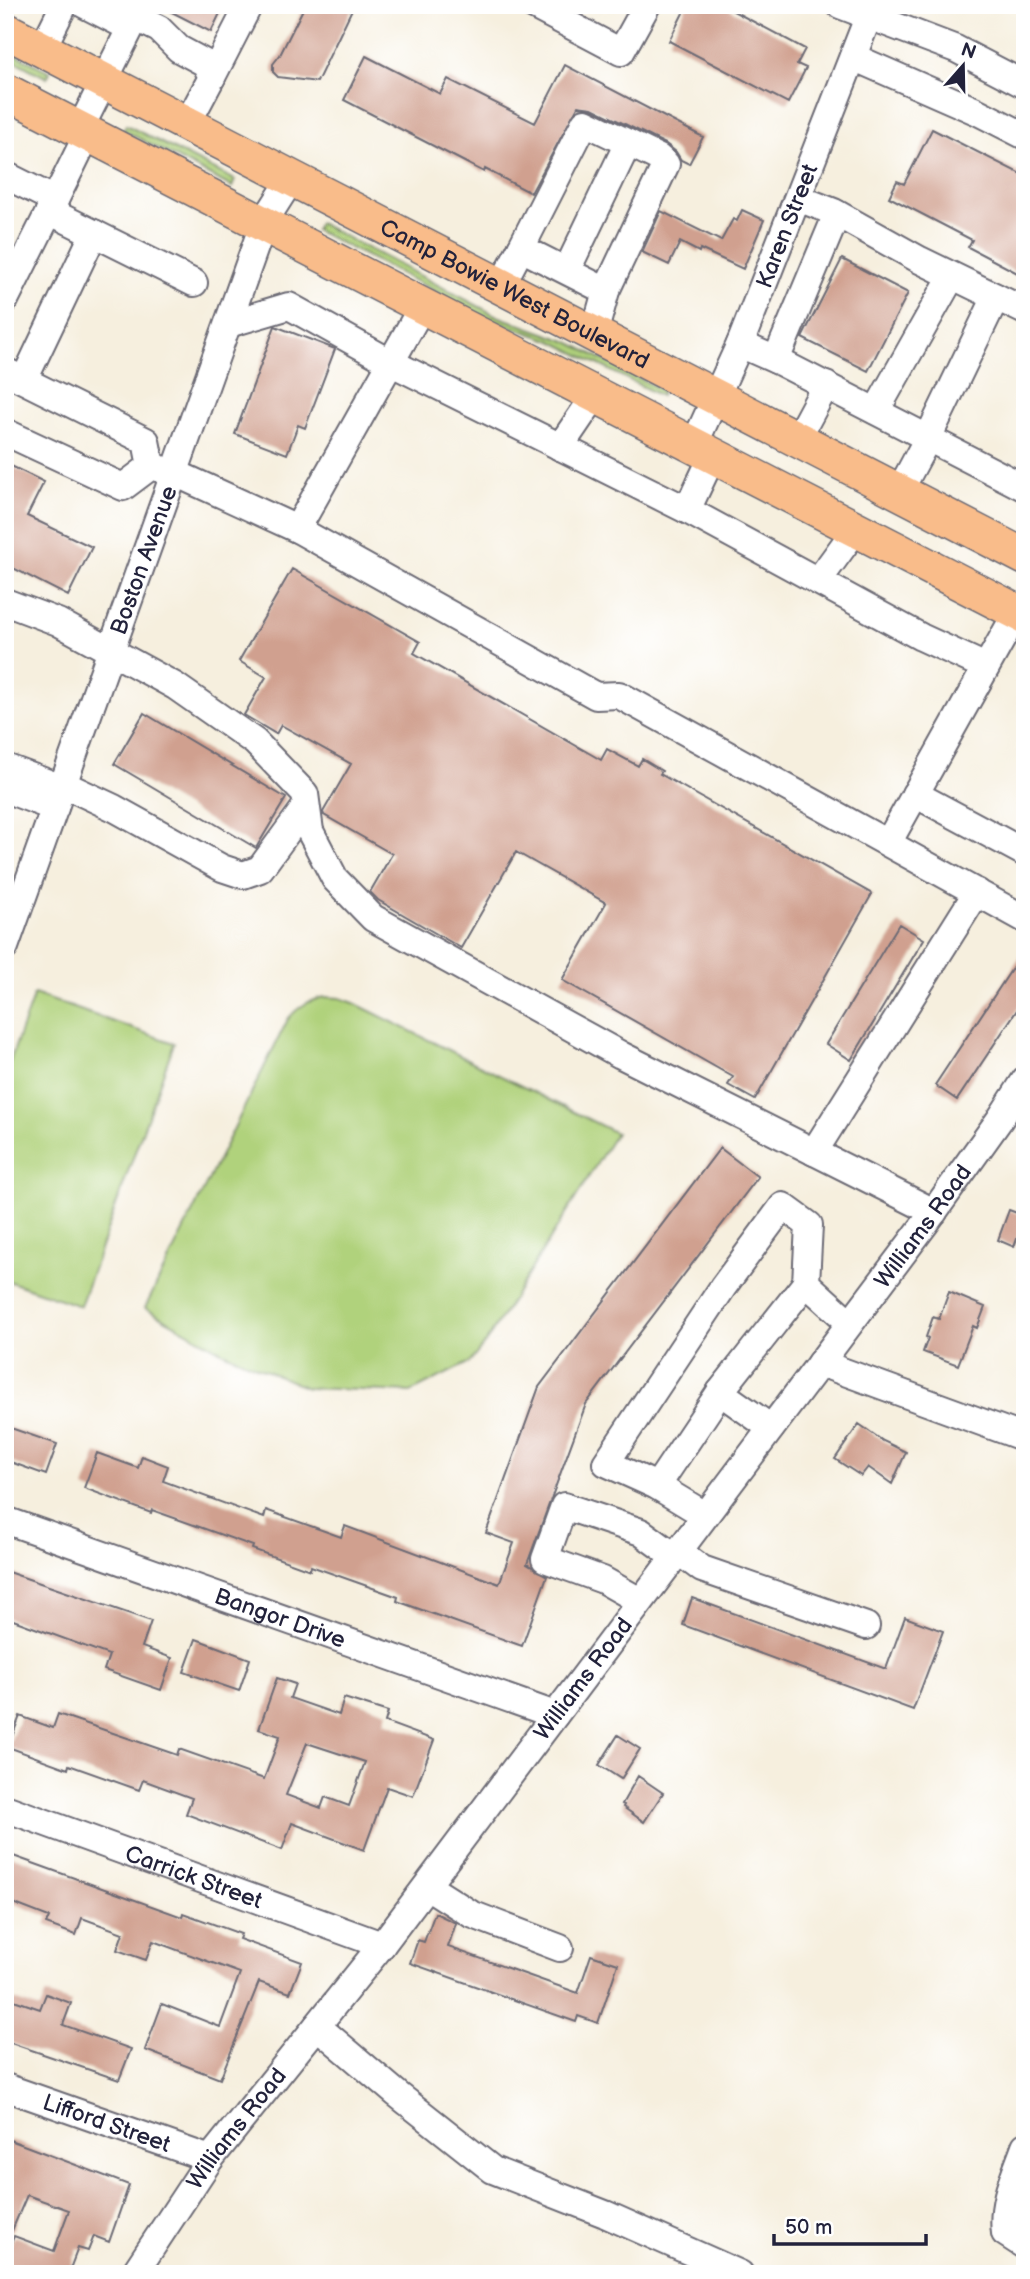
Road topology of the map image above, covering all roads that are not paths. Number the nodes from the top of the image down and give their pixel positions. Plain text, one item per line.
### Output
1 (64, 5) edge
2 (250, 5) edge
3 (532, 5) edge
4 (646, 5) edge
5 (840, 5) edge
6 (97, 8) edge
7 (871, 10) edge
8 (136, 17) edge
9 (5, 30) edge
10 (42, 49) junction
11 (853, 57) junction
12 (212, 77) junction
13 (103, 80) junction
14 (1025, 85) edge
15 (5, 91) edge
16 (187, 124) junction
17 (84, 131) junction
18 (1025, 136) edge
19 (628, 144) junction
20 (5, 175) edge
21 (292, 178) junction
22 (798, 198) junction
23 (52, 205) junction
24 (837, 214) junction
25 (264, 222) junction
26 (94, 233) junction
27 (521, 248) junction
28 (567, 270) junction
29 (952, 276) junction
30 (194, 283) dead end
31 (501, 286) junction
32 (607, 291) junction
33 (996, 297) junction
34 (5, 300) edge
35 (423, 305) junction
36 (1025, 311) edge
37 (228, 324) junction
38 (594, 334) junction
39 (740, 344) junction
40 (776, 360) junction
41 (390, 362) junction
42 (15, 375) edge
43 (826, 385) junction
44 (596, 394) junction
45 (717, 398) junction
46 (876, 411) junction
47 (5, 432) edge
48 (928, 438) junction
49 (797, 439) junction
50 (561, 447) junction
51 (703, 450) junction
52 (163, 470) junction
53 (1025, 488) edge
54 (899, 492) junction
55 (687, 510) junction
56 (297, 529) junction
57 (856, 529) junction
58 (1025, 557) edge
59 (818, 581) junction
60 (5, 602) edge
61 (1021, 614) edge
62 (111, 650) junction
63 (986, 667) junction
64 (5, 767) edge
65 (5, 789) edge
66 (60, 793) junction
67 (915, 794) junction
68 (306, 806) junction
69 (888, 843) junction
70 (1022, 844) edge
71 (977, 892) junction
72 (1025, 919) edge
73 (5, 947) edge
74 (1025, 1080) edge
75 (814, 1152) junction
76 (934, 1212) junction
77 (806, 1283) junction
78 (850, 1323) junction
79 (820, 1363) junction
80 (720, 1392) junction
81 (771, 1428) junction
82 (1025, 1438) edge
83 (657, 1486) junction
84 (705, 1515) junction
85 (5, 1520) edge
86 (676, 1554) junction
87 (640, 1601) junction
88 (866, 1626) dead end
89 (555, 1715) junction
90 (5, 1808) edge
91 (427, 1886) junction
92 (382, 1945) junction
93 (560, 1948) dead end
94 (317, 2026) junction
95 (5, 2087) edge
96 (1025, 2146) edge
97 (210, 2160) junction
98 (1015, 2239) edge
99 (134, 2274) edge
100 (740, 2274) edge

1 - 10 street
2 - 12 street
3 - 4 street
5 - 7 street
6 - 8 street
7 - 11 street, Karen Street
7 - 14 street
8 - 12 street
8 - 13 street
9 - 10 main road, Camp Bowie West Boulevard
10 - 13 main road, Camp Bowie West Boulevard
11 - 18 street
11 - 22 street, Karen Street
12 - 16 street
13 - 16 main road, Camp Bowie West Boulevard
13 - 17 street
15 - 17 main road
16 - 21 main road, Camp Bowie West Boulevard
17 - 23 street
17 - 25 main road
19 - 27 street
19 - 28 street
19 - 32 street
20 - 23 street
21 - 25 street, Boston Avenue
21 - 31 main road, Camp Bowie West Boulevard
22 - 24 street
22 - 39 street, Karen Street
23 - 26 street
23 - 34 street
24 - 29 street
24 - 40 street
25 - 35 main road
25 - 37 street, Boston Avenue
26 - 30 street
26 - 42 street
27 - 28 street
27 - 31 street
28 - 32 street
29 - 33 street
29 - 46 street
31 - 38 main road, Camp Bowie West Boulevard
32 - 38 street
33 - 36 street
33 - 48 street
35 - 41 street
35 - 44 main road
37 - 41 street
37 - 52 street, Boston Avenue
38 - 45 main road, Camp Bowie West Boulevard
39 - 40 street
39 - 45 street, Karen Street
40 - 43 street
41 - 50 street
41 - 56 street
42 - 52 street
43 - 46 street
43 - 49 street
44 - 50 street
44 - 51 main road
45 - 49 main road, Camp Bowie West Boulevard
45 - 51 street, Karen Street
46 - 48 street
47 - 52 street
48 - 53 street
48 - 54 street
49 - 54 main road, Camp Bowie West Boulevard
50 - 55 street
51 - 55 street, Karen Street
51 - 57 main road
52 - 56 street
52 - 62 street, Boston Avenue
54 - 58 main road, Camp Bowie West Boulevard
55 - 59 street
56 - 69 street
57 - 59 street
57 - 61 main road
59 - 63 street
60 - 62 street
61 - 63 street
62 - 66 street, Boston Avenue
62 - 68 street
63 - 67 street
64 - 66 street
65 - 66 street
66 - 68 street
66 - 73 street, Boston Avenue
67 - 69 street
67 - 70 street
68 - 75 street
69 - 71 street
71 - 72 street
71 - 75 street
74 - 76 street, Williams Road
75 - 76 street
76 - 78 street, Williams Road
77 - 78 street
77 - 80 street
77 - 83 street
78 - 79 street, Williams Road
79 - 81 street, Williams Road
79 - 82 street
80 - 81 street
80 - 83 street
81 - 84 street, Williams Road
83 - 84 street
84 - 86 street, Williams Road
85 - 89 street, Bangor Drive
86 - 87 street, Williams Road
86 - 87 street
86 - 88 street
87 - 89 street, Williams Road
89 - 91 street, Williams Road
90 - 92 street, Carrick Street
91 - 92 street, Williams Road
91 - 93 street
92 - 94 street, Williams Road
94 - 97 street, Williams Road
94 - 100 street
95 - 97 street, Lifford Street
96 - 98 street
97 - 99 street, Williams Road

